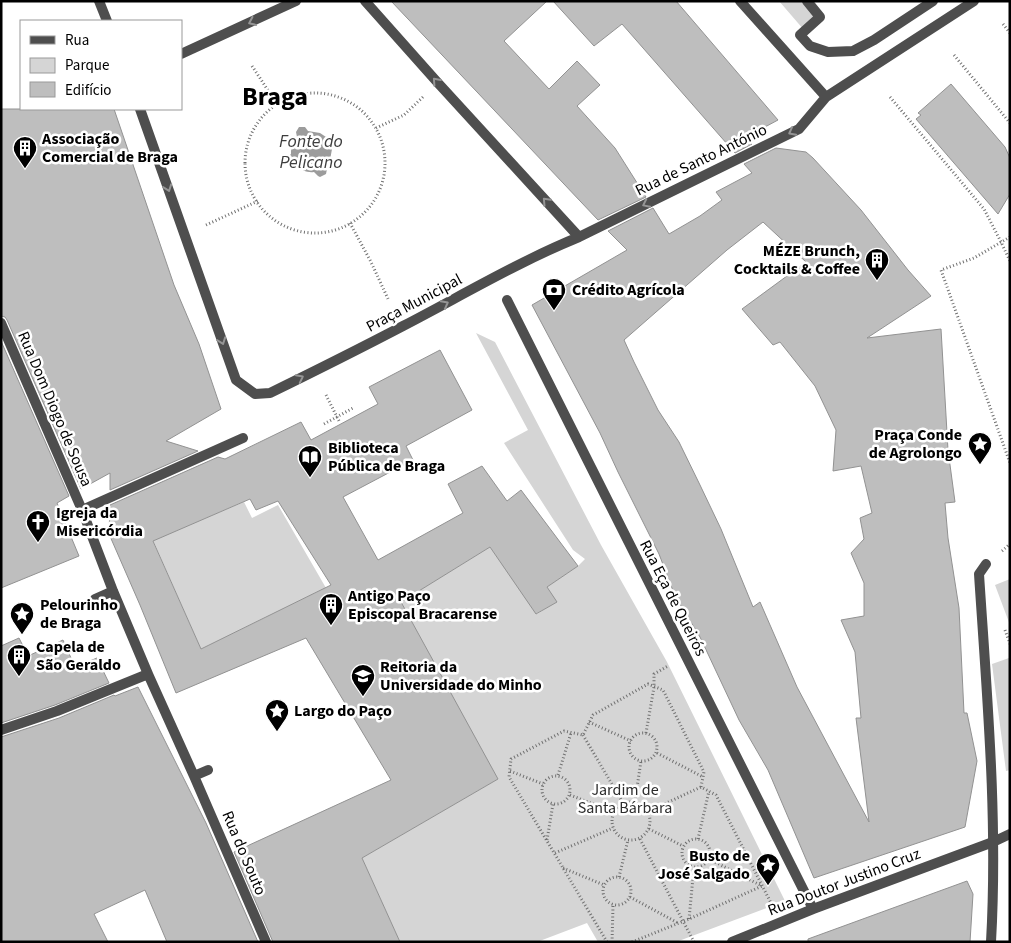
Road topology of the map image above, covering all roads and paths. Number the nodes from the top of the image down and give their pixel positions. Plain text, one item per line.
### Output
1 (99, 1) edge
2 (296, 1) edge
3 (365, 1) edge
4 (740, 1) edge
5 (807, 1) edge
6 (933, 1) edge
7 (974, 1) edge
8 (107, 20) edge
9 (1003, 24) dead end
10 (1010, 33) edge
11 (182, 54) edge
12 (954, 55) dead end
13 (252, 66) dead end
14 (423, 97) dead end
15 (890, 97) dead end
16 (826, 98) junction
17 (276, 104) junction
18 (140, 110) edge
19 (1010, 123) edge
20 (376, 128) junction
21 (258, 201) junction
22 (350, 223) junction
23 (206, 225) dead end
24 (579, 237) junction
25 (1010, 237) edge
26 (1001, 242) junction
27 (1010, 261) edge
28 (507, 300) dead end
29 (389, 301) dead end
30 (1, 323) edge
31 (326, 395) dead end
32 (353, 408) dead end
33 (336, 417) junction
34 (339, 421) dead end
35 (324, 424) dead end
36 (243, 438) dead end
37 (1010, 463) edge
38 (82, 510) junction
39 (986, 564) dead end
40 (113, 591) junction
41 (95, 599) dead end
42 (668, 666) dead end
43 (148, 674) junction
44 (654, 687) junction
45 (589, 722) junction
46 (1, 730) edge
47 (571, 732) junction
48 (646, 733) junction
49 (583, 735) junction
50 (630, 741) junction
51 (657, 753) junction
52 (641, 761) junction
53 (208, 770) dead end
54 (510, 771) junction
55 (558, 775) junction
56 (194, 776) junction
57 (703, 778) junction
58 (543, 784) junction
59 (701, 787) junction
60 (709, 791) junction
61 (570, 795) junction
62 (635, 802) junction
63 (623, 803) junction
64 (553, 804) junction
65 (649, 811) junction
66 (614, 812) junction
67 (613, 828) junction
68 (650, 829) junction
69 (1010, 834) edge
70 (640, 839) junction
71 (698, 839) junction
72 (547, 840) junction
73 (628, 840) junction
74 (993, 842) junction
75 (683, 846) junction
76 (555, 853) junction
77 (709, 859) junction
78 (694, 867) junction
79 (563, 868) junction
80 (619, 877) junction
81 (604, 885) junction
82 (762, 886) junction
83 (630, 897) junction
84 (613, 906) junction
85 (813, 909) junction
86 (689, 919) junction
87 (683, 922) junction
88 (678, 923) junction
89 (266, 942) edge
90 (607, 942) edge
91 (612, 942) edge
92 (632, 942) edge
93 (694, 942) edge
94 (732, 942) edge
95 (991, 942) edge

1 - 8 street
2 -> 11 street
24 -> 3 street
4 - 16 street
5 - 6 street
7 - 16 street, Rua de Santo António
9 - 10 path
12 - 19 path
13 - 17 path
14 - 20 path
15 - 26 path
16 -> 24 street, Rua de Santo António
17 - 20 path
17 - 21 path
18 -> 24 street, Praça Municipal
20 - 22 path
21 - 22 path
21 - 23 path
22 - 29 path
25 - 26 path
26 - 27 path
26 - 37 path
28 - 85 street, Rua Eça de Queirós
30 - 38 street, Rua Dom Diogo de Sousa
31 - 33 path
32 - 33 path
33 - 34 path
33 - 35 path
36 - 38 street
38 - 40 street, Rua Dom Diogo de Sousa
39 - 74 street
40 - 41 street
40 - 43 street, Rua Dom Diogo de Sousa
42 - 44 path
43 - 46 street
43 - 56 street, Rua do Souto
44 - 45 path
44 - 48 path
44 - 57 path
45 - 49 path
45 - 50 path
47 - 49 path
47 - 54 path
47 - 55 path
48 - 50 path
48 - 51 path
49 - 63 path
50 - 52 path
51 - 52 path
51 - 57 path
52 - 62 path
53 - 56 street
54 - 58 path
54 - 72 path
55 - 58 path
55 - 61 path
56 - 89 street, Rua do Souto
57 - 59 path
58 - 64 path
59 - 60 path
59 - 65 path
60 - 71 path
60 - 82 path
61 - 64 path
61 - 66 path
62 - 63 path
62 - 65 path
63 - 66 path
64 - 72 path
65 - 68 path
66 - 67 path
67 - 73 path
67 - 76 path
68 - 70 path
68 - 75 path
69 - 74 street, Rua Doutor Justino Cruz
70 - 73 path
70 - 87 path
71 - 75 path
71 - 77 path
72 - 76 path
73 - 80 path
74 - 85 street, Rua Doutor Justino Cruz
74 - 95 street
75 - 78 path
76 - 79 path
77 - 78 path
77 - 82 path
78 - 86 path
79 - 81 path
79 - 90 path
80 - 81 path
80 - 83 path
81 - 84 path
82 - 86 path
83 - 84 path
83 - 88 path
84 - 91 path
85 - 94 street, Rua Doutor Justino Cruz
86 - 87 path
87 - 88 path
87 - 93 path
88 - 92 path

